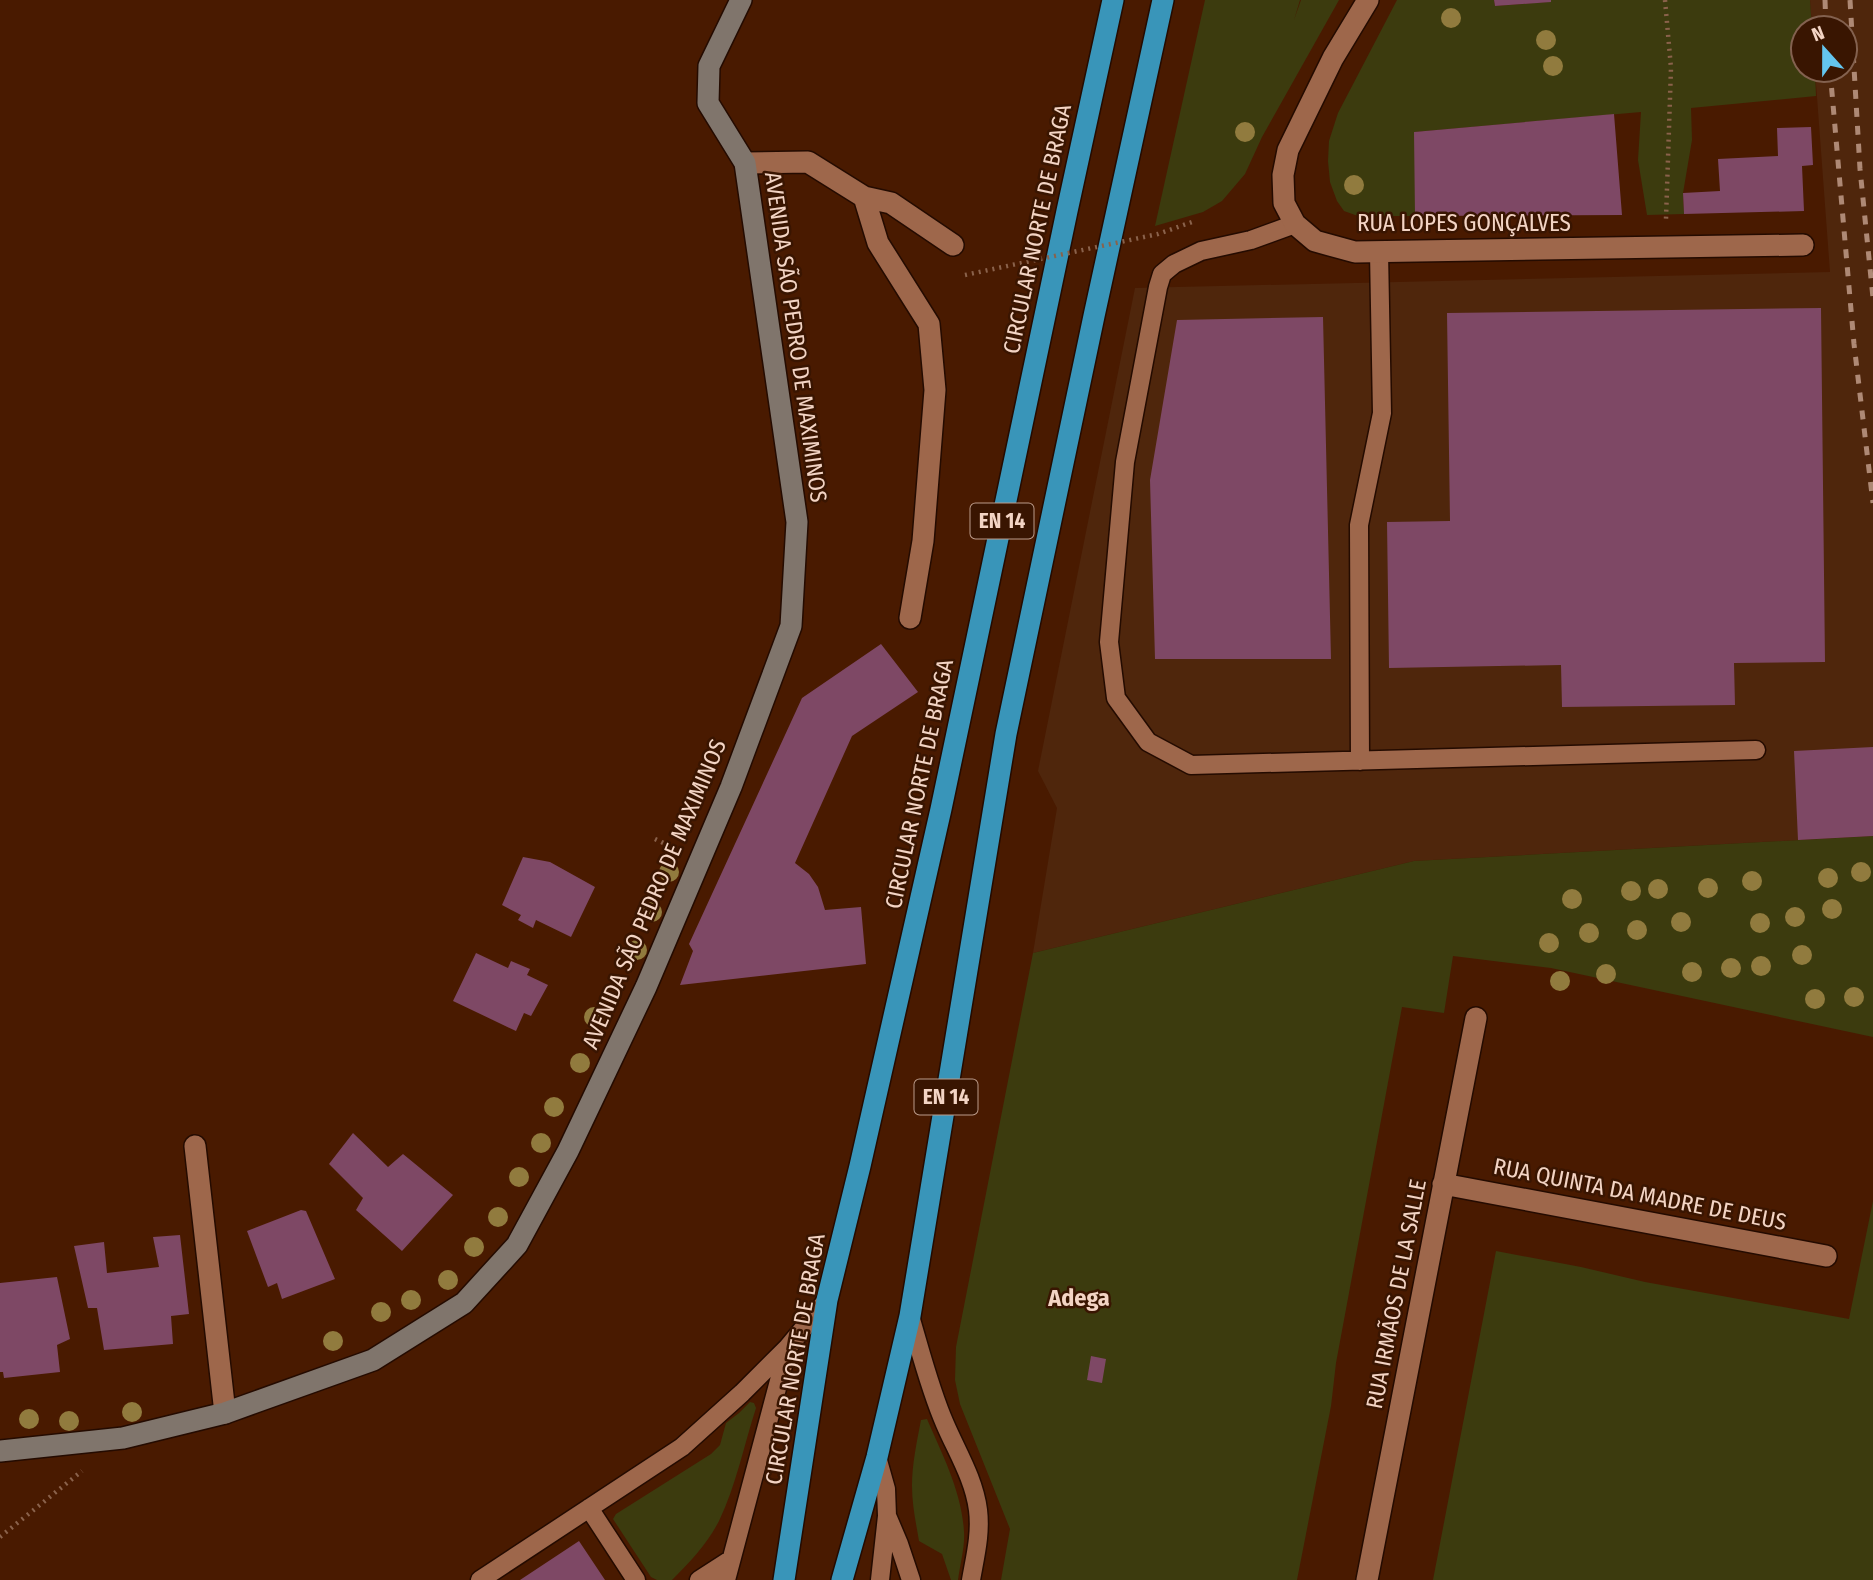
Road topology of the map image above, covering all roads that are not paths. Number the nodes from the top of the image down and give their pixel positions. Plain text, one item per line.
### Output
1 (741, 0) edge
2 (1113, 0) edge
3 (1163, 0) edge
4 (1368, 0) edge
5 (745, 163) junction
6 (864, 197) junction
7 (1295, 224) junction
8 (953, 245) dead end
9 (1803, 245) dead end
10 (1378, 252) junction
11 (910, 618) dead end
12 (1756, 750) dead end
13 (1360, 761) junction
14 (1476, 1018) dead end
15 (195, 1146) dead end
16 (1444, 1184) junction
17 (1826, 1256) dead end
18 (827, 1300) junction
19 (910, 1316) junction
20 (788, 1347) junction
21 (225, 1413) junction
22 (0, 1451) edge
23 (877, 1457) junction
24 (589, 1508) junction
25 (887, 1516) junction
26 (730, 1560) junction
27 (480, 1580) edge
28 (636, 1580) edge
29 (699, 1580) edge
30 (726, 1580) edge
31 (784, 1580) edge
32 (842, 1580) edge
33 (880, 1580) edge
34 (911, 1580) edge
35 (971, 1580) edge
36 (1367, 1580) edge

1 - 5 street, AVENIDA SÃO PEDRO DE MAXIMINOS
2 - 18 highway, CIRCULAR NORTE DE BRAGA / EN 14
3 - 19 highway, EN 14
4 - 7 street
5 - 6 street
5 - 21 street, AVENIDA SÃO PEDRO DE MAXIMINOS
6 - 8 street
6 - 11 street
7 - 10 street, RUA LOPES GONÇALVES
7 - 13 lane
9 - 10 street, RUA LOPES GONÇALVES
10 - 13 lane
12 - 13 lane
14 - 16 street, RUA IRMÃOS DE LA SALLE
15 - 21 street
16 - 17 street, RUA QUINTA DA MADRE DE DEUS
16 - 36 street, RUA IRMÃOS DE LA SALLE
18 - 20 lane
18 - 31 highway, CIRCULAR NORTE DE BRAGA / EN 14
19 - 23 highway, EN 14
19 - 35 lane
20 - 24 lane
20 - 26 lane
21 - 22 street, AVENIDA SÃO PEDRO DE MAXIMINOS
23 - 25 lane
23 - 32 highway, EN 14
24 - 27 lane
24 - 28 lane
25 - 33 lane
25 - 34 lane
26 - 29 lane
26 - 30 lane

